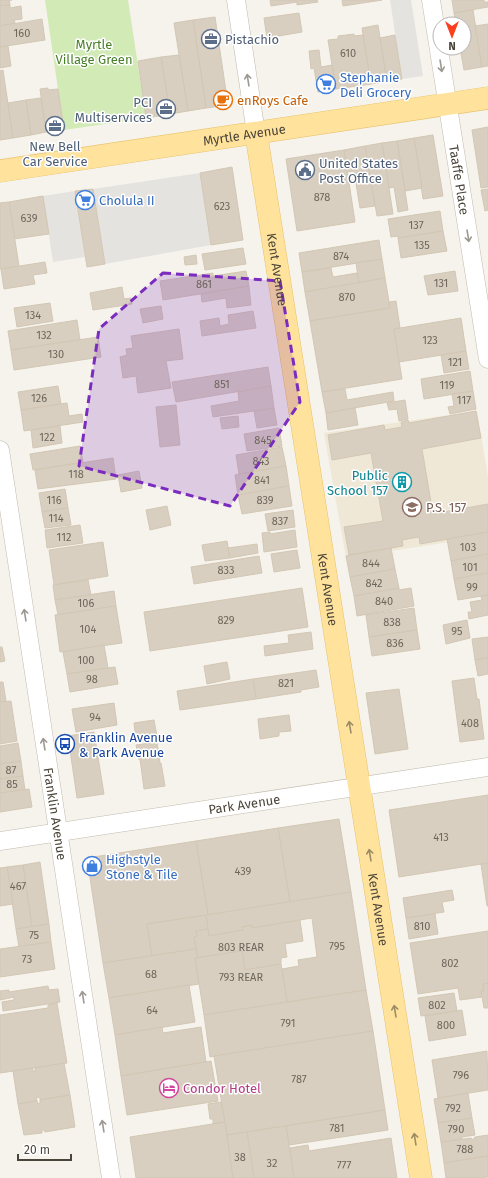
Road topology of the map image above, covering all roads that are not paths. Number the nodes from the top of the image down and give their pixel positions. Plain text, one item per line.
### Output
1 (236, 0) edge
2 (431, 0) edge
3 (488, 98) edge
4 (447, 104) junction
5 (256, 133) junction
6 (0, 171) edge
7 (488, 359) edge
8 (0, 450) edge
9 (488, 767) edge
10 (359, 787) junction
11 (58, 832) junction
12 (0, 841) edge
13 (111, 1178) edge
14 (421, 1178) edge

5 -> 1 street, Kent Avenue
2 -> 4 street, Taaffe Place
3 - 4 main road, Myrtle Avenue
4 - 5 main road, Myrtle Avenue
4 -> 7 street, Taaffe Place
5 - 6 main road, Myrtle Avenue
10 -> 5 main road, Kent Avenue
11 -> 8 street, Franklin Avenue
9 - 10 street, Park Avenue
10 - 11 street, Park Avenue
14 -> 10 main road, Kent Avenue
11 - 12 street, Park Avenue
13 -> 11 street, Franklin Avenue

